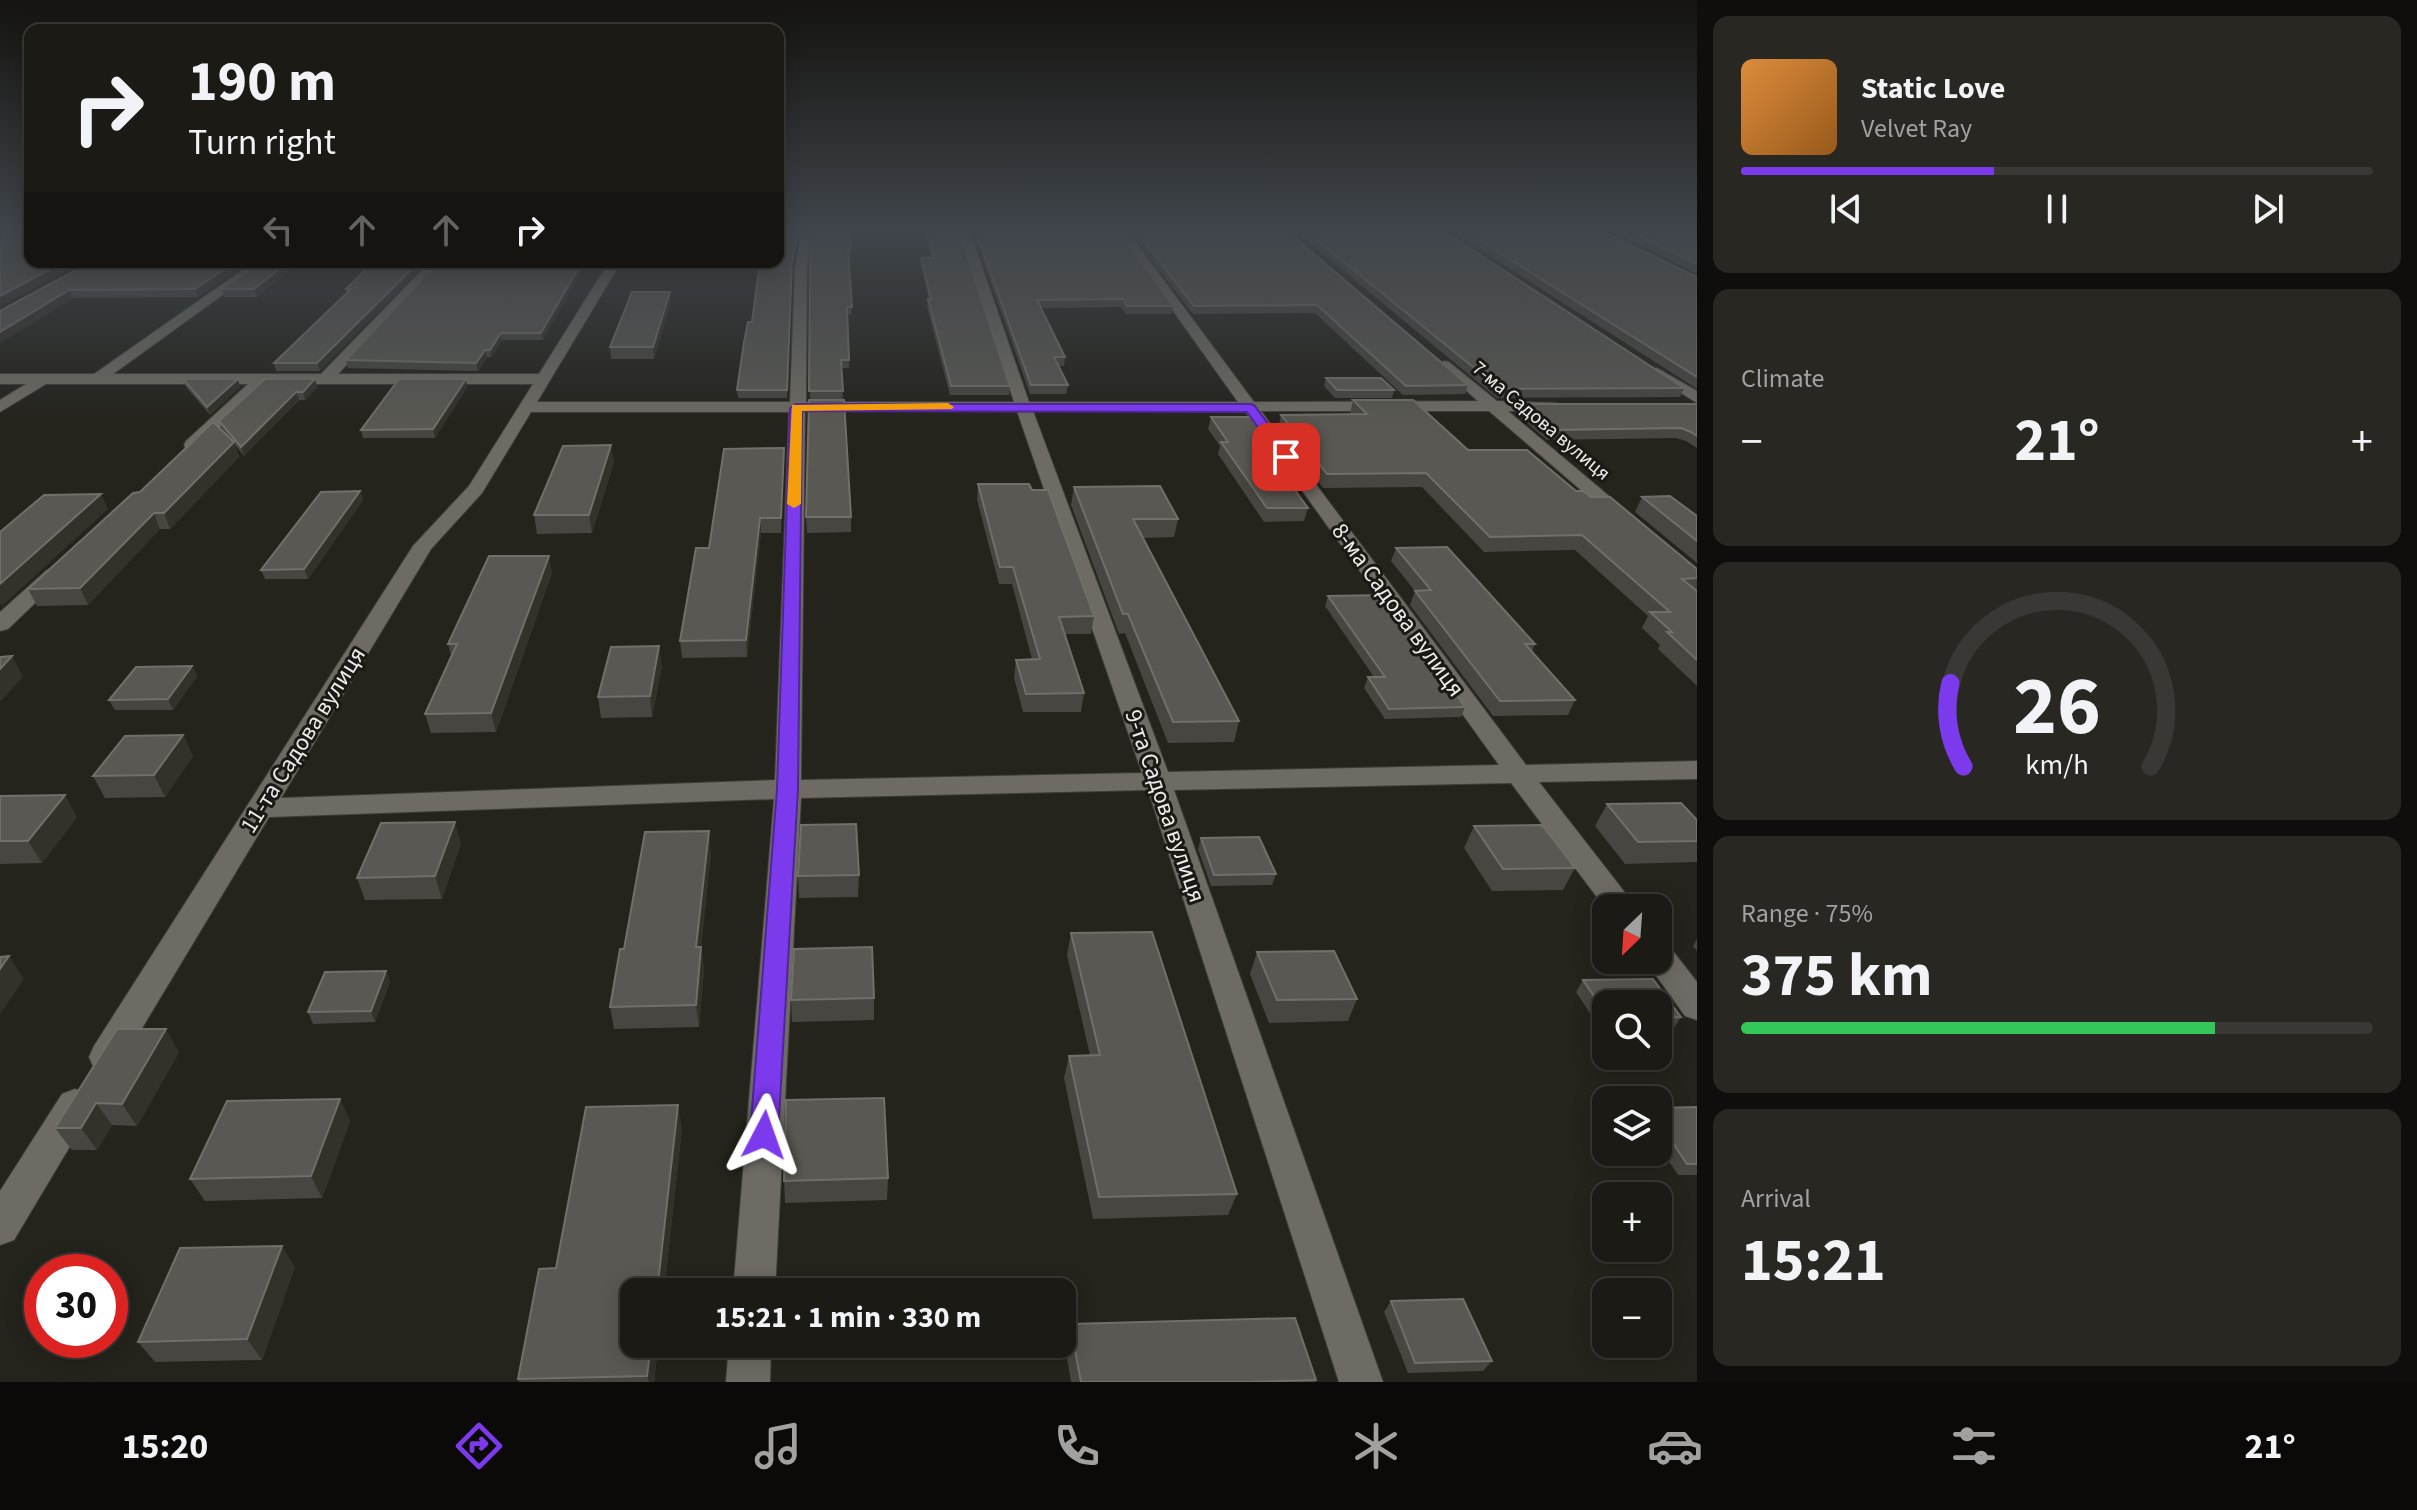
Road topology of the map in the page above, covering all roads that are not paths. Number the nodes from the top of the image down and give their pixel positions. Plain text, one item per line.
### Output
1 (213, 296) edge
2 (404, 296) edge
3 (593, 296) edge
4 (800, 296) edge
5 (986, 296) edge
6 (1169, 296) edge
7 (1432, 356) edge
8 (1646, 365) edge
9 (263, 378) junction
10 (326, 378) junction
11 (0, 379) edge
12 (43, 379) junction
13 (97, 379) junction
14 (541, 379) junction
15 (1697, 398) edge
16 (1023, 406) junction
17 (1572, 406) edge
18 (0, 407) edge
19 (524, 407) junction
20 (1493, 407) junction
21 (796, 408) junction
22 (1250, 408) junction
23 (183, 453) edge
24 (1637, 528) edge
25 (69, 560) edge
26 (0, 624) edge
27 (1697, 770) edge
28 (1518, 773) junction
29 (1158, 781) junction
30 (788, 789) junction
31 (261, 808) junction
32 (1611, 894) edge
33 (1672, 973) edge
34 (1697, 1006) edge
35 (0, 1226) edge
36 (755, 1278) edge
37 (749, 1358) edge
38 (748, 1382) edge
39 (1361, 1382) edge

1 - 13 street
2 - 10 street
3 - 14 street, 11-та Садова вулиця
4 - 21 street
5 - 16 street, 9-та Садова вулиця
6 - 22 street, 8-ма Садова вулиця
7 - 20 street, 7-ма Садова вулиця
8 - 15 street
9 - 10 street
9 - 13 street
9 - 23 street
10 - 14 street
11 - 12 street
12 - 13 street
12 - 18 street
14 - 19 street, 11-та Садова вулиця
16 - 21 street
16 - 22 street
16 - 29 street, 9-та Садова вулиця
17 - 20 street
19 - 21 street
19 - 31 street, 11-та Садова вулиця
20 - 22 street
20 - 24 street, 7-ма Садова вулиця
21 - 30 street
22 - 28 street, 8-ма Садова вулиця
25 - 26 street
27 - 28 street
28 - 29 street
28 - 32 street, 8-ма Садова вулиця
29 - 30 street
29 - 39 street, 9-та Садова вулиця
30 - 31 street
30 - 36 street
31 - 35 street, 11-та Садова вулиця
33 - 34 street
37 - 38 street

